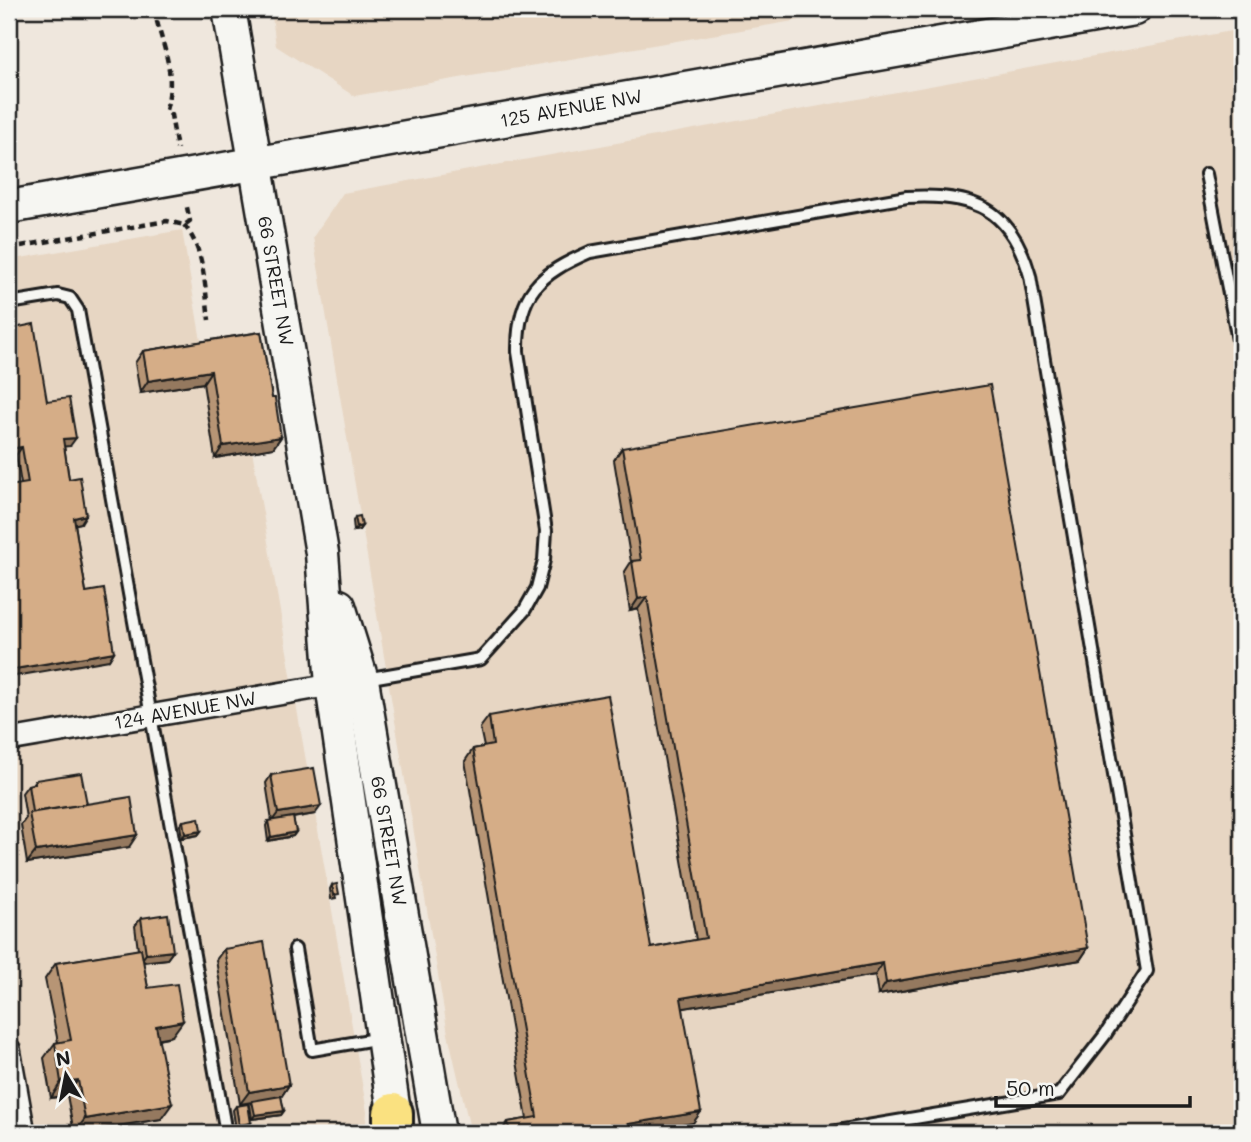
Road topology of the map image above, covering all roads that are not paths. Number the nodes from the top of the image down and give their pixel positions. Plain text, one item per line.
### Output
1 (229, 9) edge
2 (1133, 9) edge
3 (256, 163) junction
4 (1206, 174) dead end
5 (9, 207) edge
6 (9, 303) edge
7 (1242, 361) edge
8 (347, 682) junction
9 (151, 716) junction
10 (9, 740) edge
11 (295, 950) dead end
12 (383, 1038) junction
13 (9, 1049) edge
14 (395, 1126) edge
15 (24, 1133) edge
16 (226, 1133) edge
17 (439, 1133) edge
18 (825, 1133) edge

1 - 3 main road, 66 STREET NW
2 - 3 main road, 125 AVENUE NW
3 - 5 main road, 125 AVENUE NW
3 - 8 main road, 66 STREET NW
4 - 7 lane
6 - 9 lane
8 - 9 street, 124 AVENUE NW
8 - 12 main road, 66 STREET NW
8 - 17 main road, 66 STREET NW
8 - 18 lane
9 - 10 street, 124 AVENUE NW
9 - 16 lane
11 - 12 lane
12 - 14 main road, 66 STREET NW
13 - 15 street

